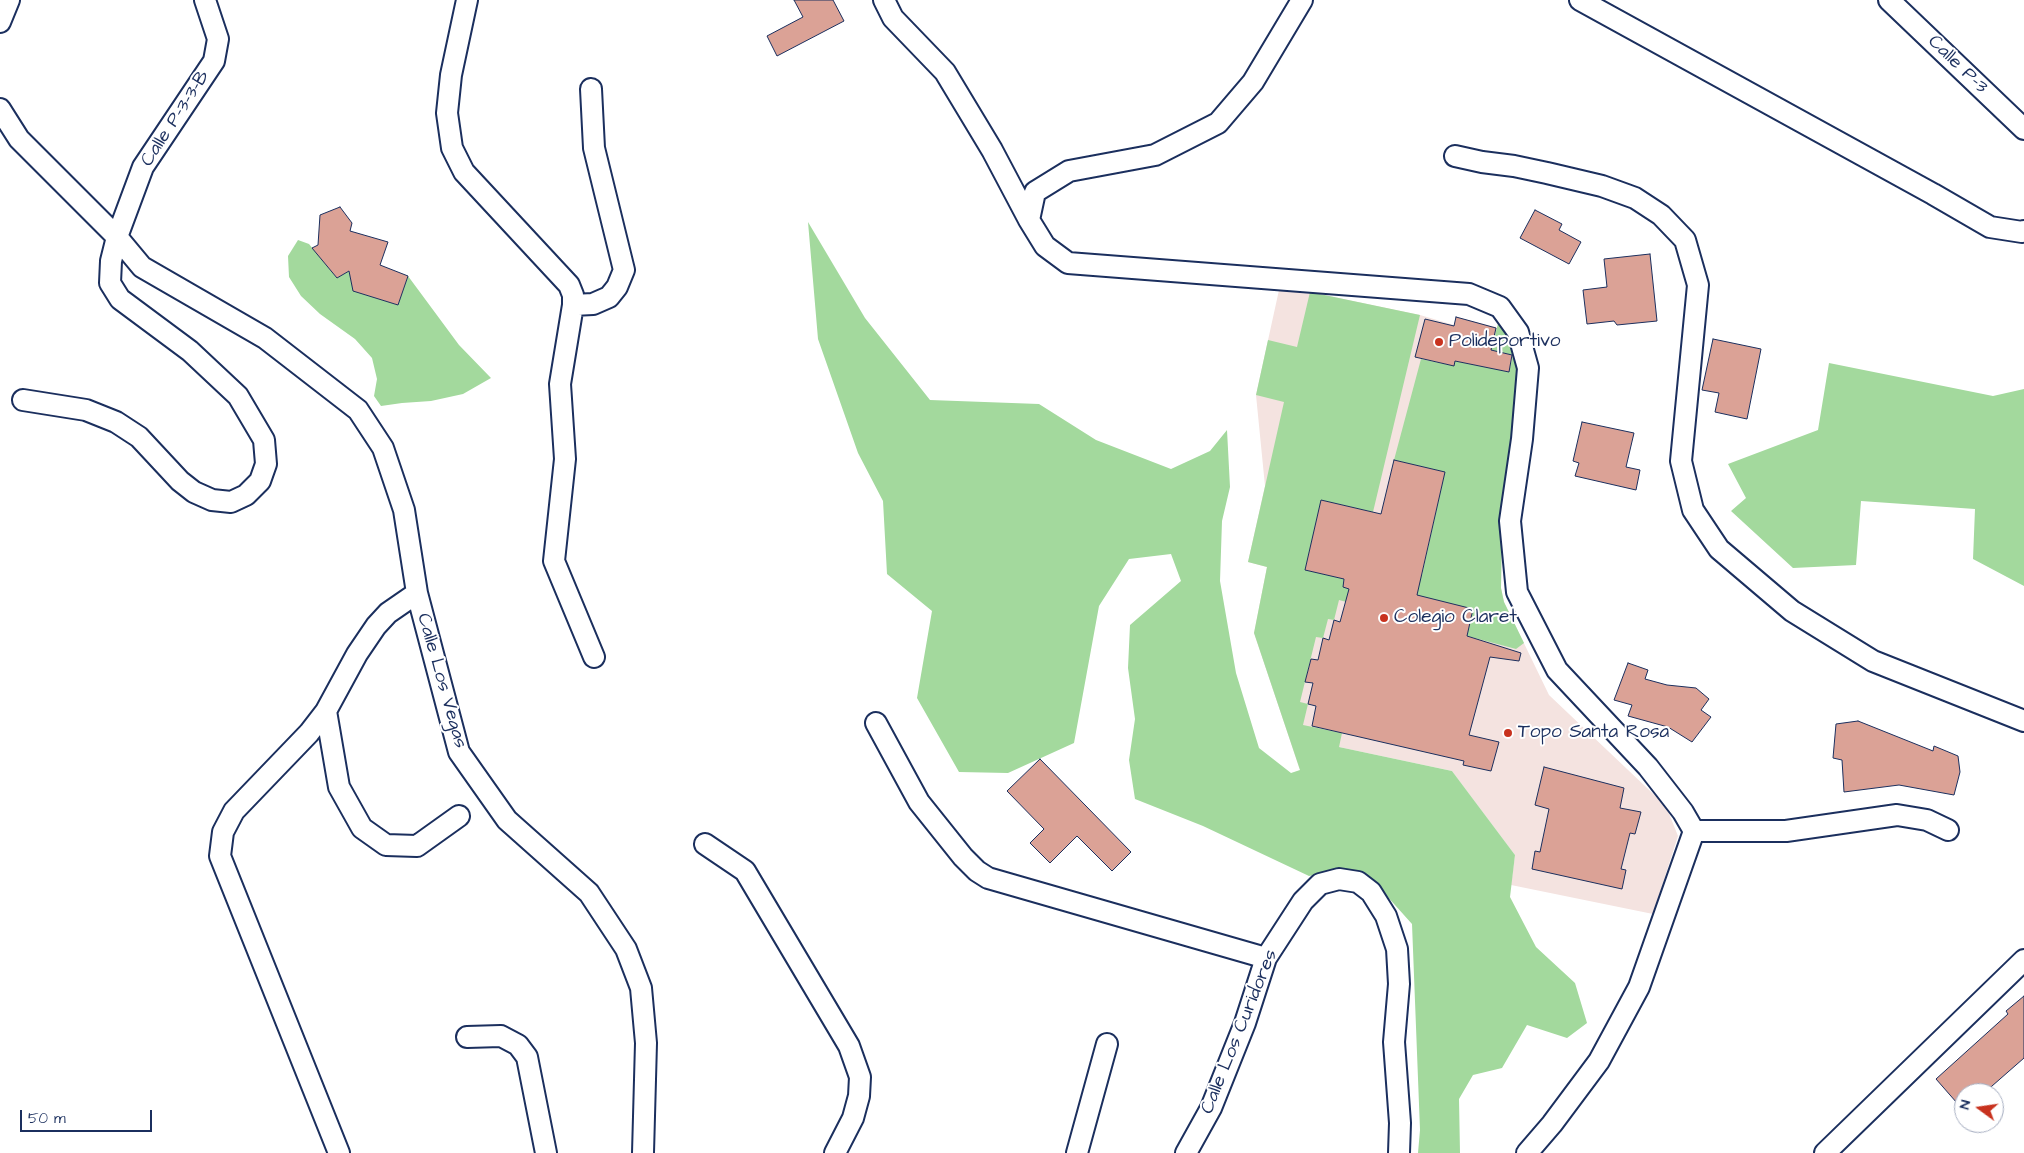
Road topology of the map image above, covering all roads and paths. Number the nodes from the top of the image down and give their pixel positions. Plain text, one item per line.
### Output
1 (9, 0) edge
2 (205, 0) edge
3 (467, 0) edge
4 (884, 0) edge
5 (1302, 0) edge
6 (1580, 0) edge
7 (1889, 0) edge
8 (0, 22) edge
9 (591, 89) dead end
10 (0, 109) edge
11 (2024, 129) edge
12 (1455, 156) dead end
13 (1028, 220) junction
14 (2024, 231) edge
15 (117, 237) junction
16 (573, 305) junction
17 (23, 400) dead end
18 (417, 593) junction
19 (594, 657) dead end
20 (326, 711) junction
21 (2024, 721) edge
22 (876, 723) dead end
23 (459, 816) dead end
24 (1948, 830) dead end
25 (1694, 832) junction
26 (705, 844) dead end
27 (1266, 958) junction
28 (2024, 960) edge
29 (467, 1037) dead end
30 (1107, 1044) dead end
31 (338, 1153) edge
32 (546, 1153) edge
33 (643, 1153) edge
34 (834, 1153) edge
35 (1077, 1153) edge
36 (1186, 1153) edge
37 (1400, 1153) edge
38 (1527, 1153) edge
39 (1826, 1153) edge

1 - 8 street
2 - 15 street, Calle P-3-3-B
3 - 16 street
4 - 13 street
5 - 13 street
6 - 14 street
7 - 11 street, Calle P-3
9 - 16 street
10 - 15 street, Calle Los Vegas
12 - 21 street
13 - 25 street
15 - 17 street, Calle P-3-3-B
15 - 18 street, Calle Los Vegas
16 - 19 street
18 - 20 street
18 - 33 street, Calle Los Vegas
20 - 23 street
20 - 31 street
22 - 27 street
24 - 25 street
25 - 38 street
26 - 34 street
27 - 36 street, Calle Los Curidores
27 - 37 street, Calle Los Curidores
28 - 39 street
29 - 32 street
30 - 35 street

